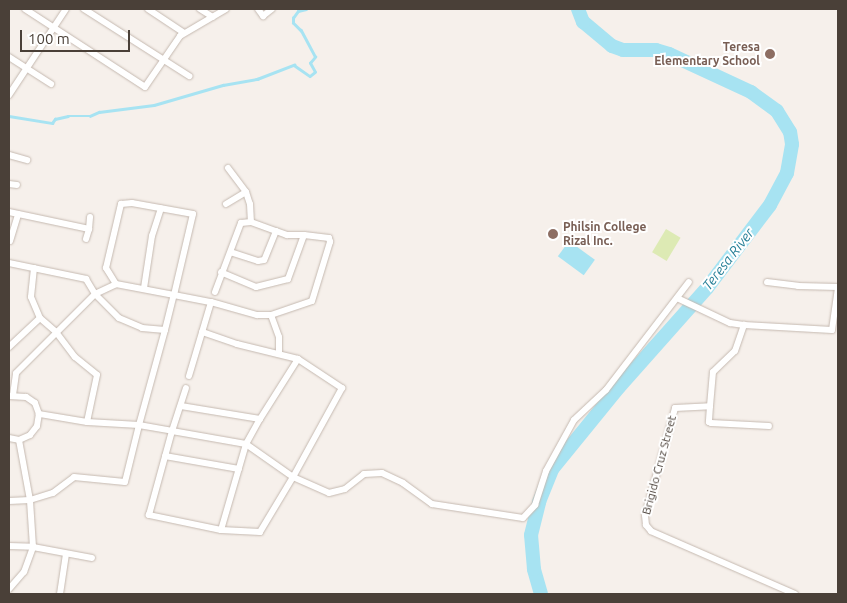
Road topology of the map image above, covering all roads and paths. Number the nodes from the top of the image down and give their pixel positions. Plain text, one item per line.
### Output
1 (25, 9) edge
2 (66, 9) edge
3 (84, 9) edge
4 (148, 9) edge
5 (200, 9) edge
6 (208, 9) edge
7 (226, 9) edge
8 (258, 9) edge
9 (272, 9) edge
10 (213, 17) junction
11 (54, 28) junction
12 (184, 33) junction
13 (9, 57) edge
14 (164, 60) junction
15 (26, 69) junction
16 (189, 76) dead end
17 (51, 84) dead end
18 (9, 95) edge
19 (9, 155) edge
20 (27, 160) dead end
21 (228, 168) dead end
22 (9, 184) edge
23 (17, 186) dead end
24 (246, 192) junction
25 (226, 204) dead end
26 (161, 208) junction
27 (9, 212) edge
28 (18, 214) junction
29 (90, 217) dead end
30 (251, 222) junction
31 (89, 229) junction
32 (276, 231) junction
33 (304, 235) junction
34 (86, 239) dead end
35 (10, 241) dead end
36 (230, 252) junction
37 (9, 263) edge
38 (34, 268) junction
39 (221, 272) junction
40 (689, 282) dead end
41 (767, 282) dead end
42 (116, 284) junction
43 (838, 287) edge
44 (144, 288) junction
45 (214, 292) dead end
46 (95, 294) junction
47 (174, 295) junction
48 (677, 298) junction
49 (211, 302) junction
50 (271, 315) junction
51 (40, 318) junction
52 (744, 325) junction
53 (166, 330) junction
54 (835, 330) edge
55 (56, 332) junction
56 (202, 332) junction
57 (9, 347) edge
58 (279, 354) junction
59 (298, 358) junction
60 (189, 376) dead end
61 (186, 388) dead end
62 (11, 395) edge
63 (181, 406) junction
64 (710, 406) junction
65 (39, 414) junction
66 (260, 419) junction
67 (86, 422) junction
68 (139, 425) junction
69 (769, 426) dead end
70 (172, 431) junction
71 (9, 438) edge
72 (19, 440) junction
73 (246, 444) junction
74 (165, 456) junction
75 (238, 469) junction
76 (294, 476) junction
77 (30, 500) junction
78 (9, 501) edge
79 (221, 530) junction
80 (9, 546) edge
81 (33, 547) junction
82 (66, 554) junction
83 (92, 558) dead end
84 (9, 588) edge
85 (60, 594) edge
86 (794, 594) edge

1 - 11 street
2 - 11 street
3 - 14 street
4 - 12 street
5 - 10 street
6 - 10 street
7 - 10 street
8 - 9 street
10 - 12 street
11 - 14 street
11 - 15 street
12 - 14 street
13 - 15 street
14 - 16 street
15 - 17 street
15 - 18 street
19 - 20 street
21 - 24 street
22 - 23 street
24 - 25 street
24 - 30 street
26 - 42 street
26 - 44 street
26 - 47 street
27 - 28 street
28 - 31 street
28 - 35 street
29 - 31 street
30 - 32 street
30 - 36 street
31 - 34 street
32 - 33 street
32 - 36 street
33 - 39 street
33 - 50 street
36 - 39 street
37 - 38 street
38 - 46 street
38 - 51 street
39 - 45 street
40 - 48 street
41 - 43 street
42 - 44 street
42 - 46 street
43 - 54 street
44 - 47 street
46 - 53 street
46 - 55 street
47 - 49 street
47 - 53 street
48 - 52 street
48 - 76 street
49 - 50 street
49 - 56 street
50 - 58 street
51 - 55 street
51 - 57 street
52 - 54 street
52 - 64 street
53 - 68 street
55 - 62 street
55 - 67 street
56 - 58 street
56 - 60 street
58 - 59 street
59 - 66 street
59 - 76 street
61 - 63 street
62 - 65 street
63 - 66 street
63 - 70 street
64 - 69 street
64 - 86 street, Brigido Cruz Street
65 - 67 street
65 - 72 street
66 - 73 street
67 - 68 street
68 - 70 street
68 - 77 street
70 - 73 street
70 - 74 street
71 - 72 street
72 - 77 street
73 - 75 street
73 - 76 street
74 - 75 street
74 - 79 street
75 - 79 street
76 - 79 street
77 - 78 street
77 - 81 street
80 - 81 street
81 - 82 street
81 - 84 street
82 - 83 street
82 - 85 street

